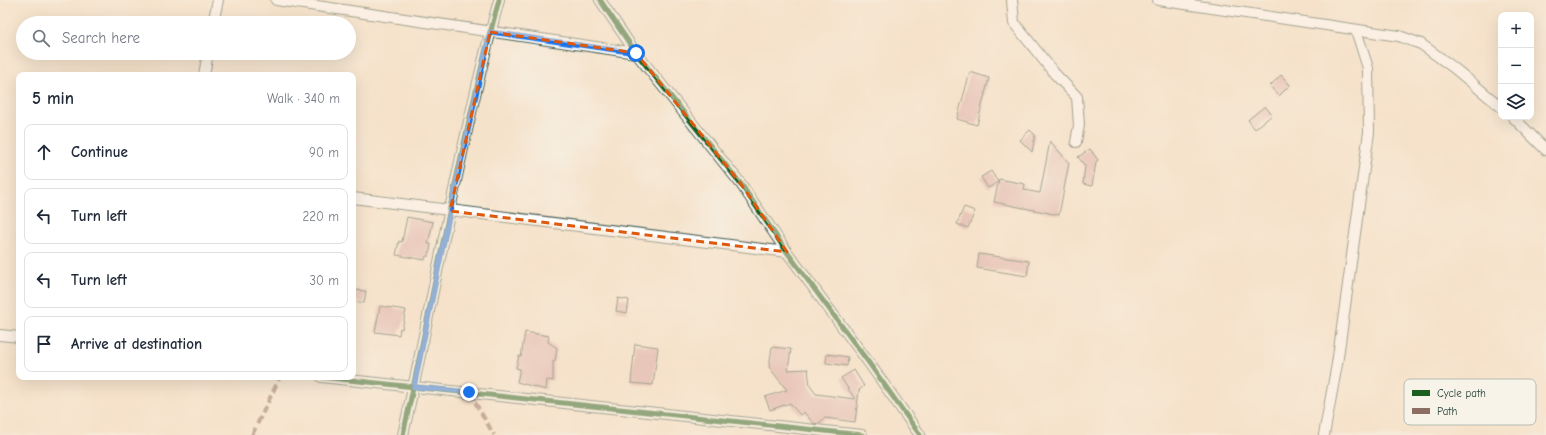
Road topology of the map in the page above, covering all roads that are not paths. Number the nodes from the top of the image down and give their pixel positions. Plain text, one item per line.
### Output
1 (218, 0) edge
2 (276, 0) edge
3 (499, 0) edge
4 (600, 0) edge
5 (1012, 0) edge
6 (1158, 0) edge
7 (215, 16) edge
8 (1356, 30) junction
9 (490, 32) junction
10 (636, 53) junction
11 (207, 60) edge
12 (205, 72) edge
13 (1498, 105) edge
14 (1516, 120) edge
15 (1076, 142) dead end
16 (1546, 150) edge
17 (356, 198) edge
18 (450, 211) junction
19 (787, 252) junction
20 (0, 335) edge
21 (16, 337) edge
22 (349, 380) edge
23 (414, 387) junction
24 (403, 435) edge
25 (862, 435) edge
26 (920, 435) edge
27 (1324, 435) edge

1 - 7 street
2 - 9 street
3 - 9 street
4 - 10 street
5 - 15 street
6 - 8 street
8 - 13 street
8 - 27 street
9 - 10 street
9 - 18 street
10 - 19 street
11 - 12 street
14 - 16 street
17 - 18 street
18 - 19 street
18 - 23 street
19 - 26 street
20 - 21 street
22 - 23 street
23 - 24 street
23 - 25 street

